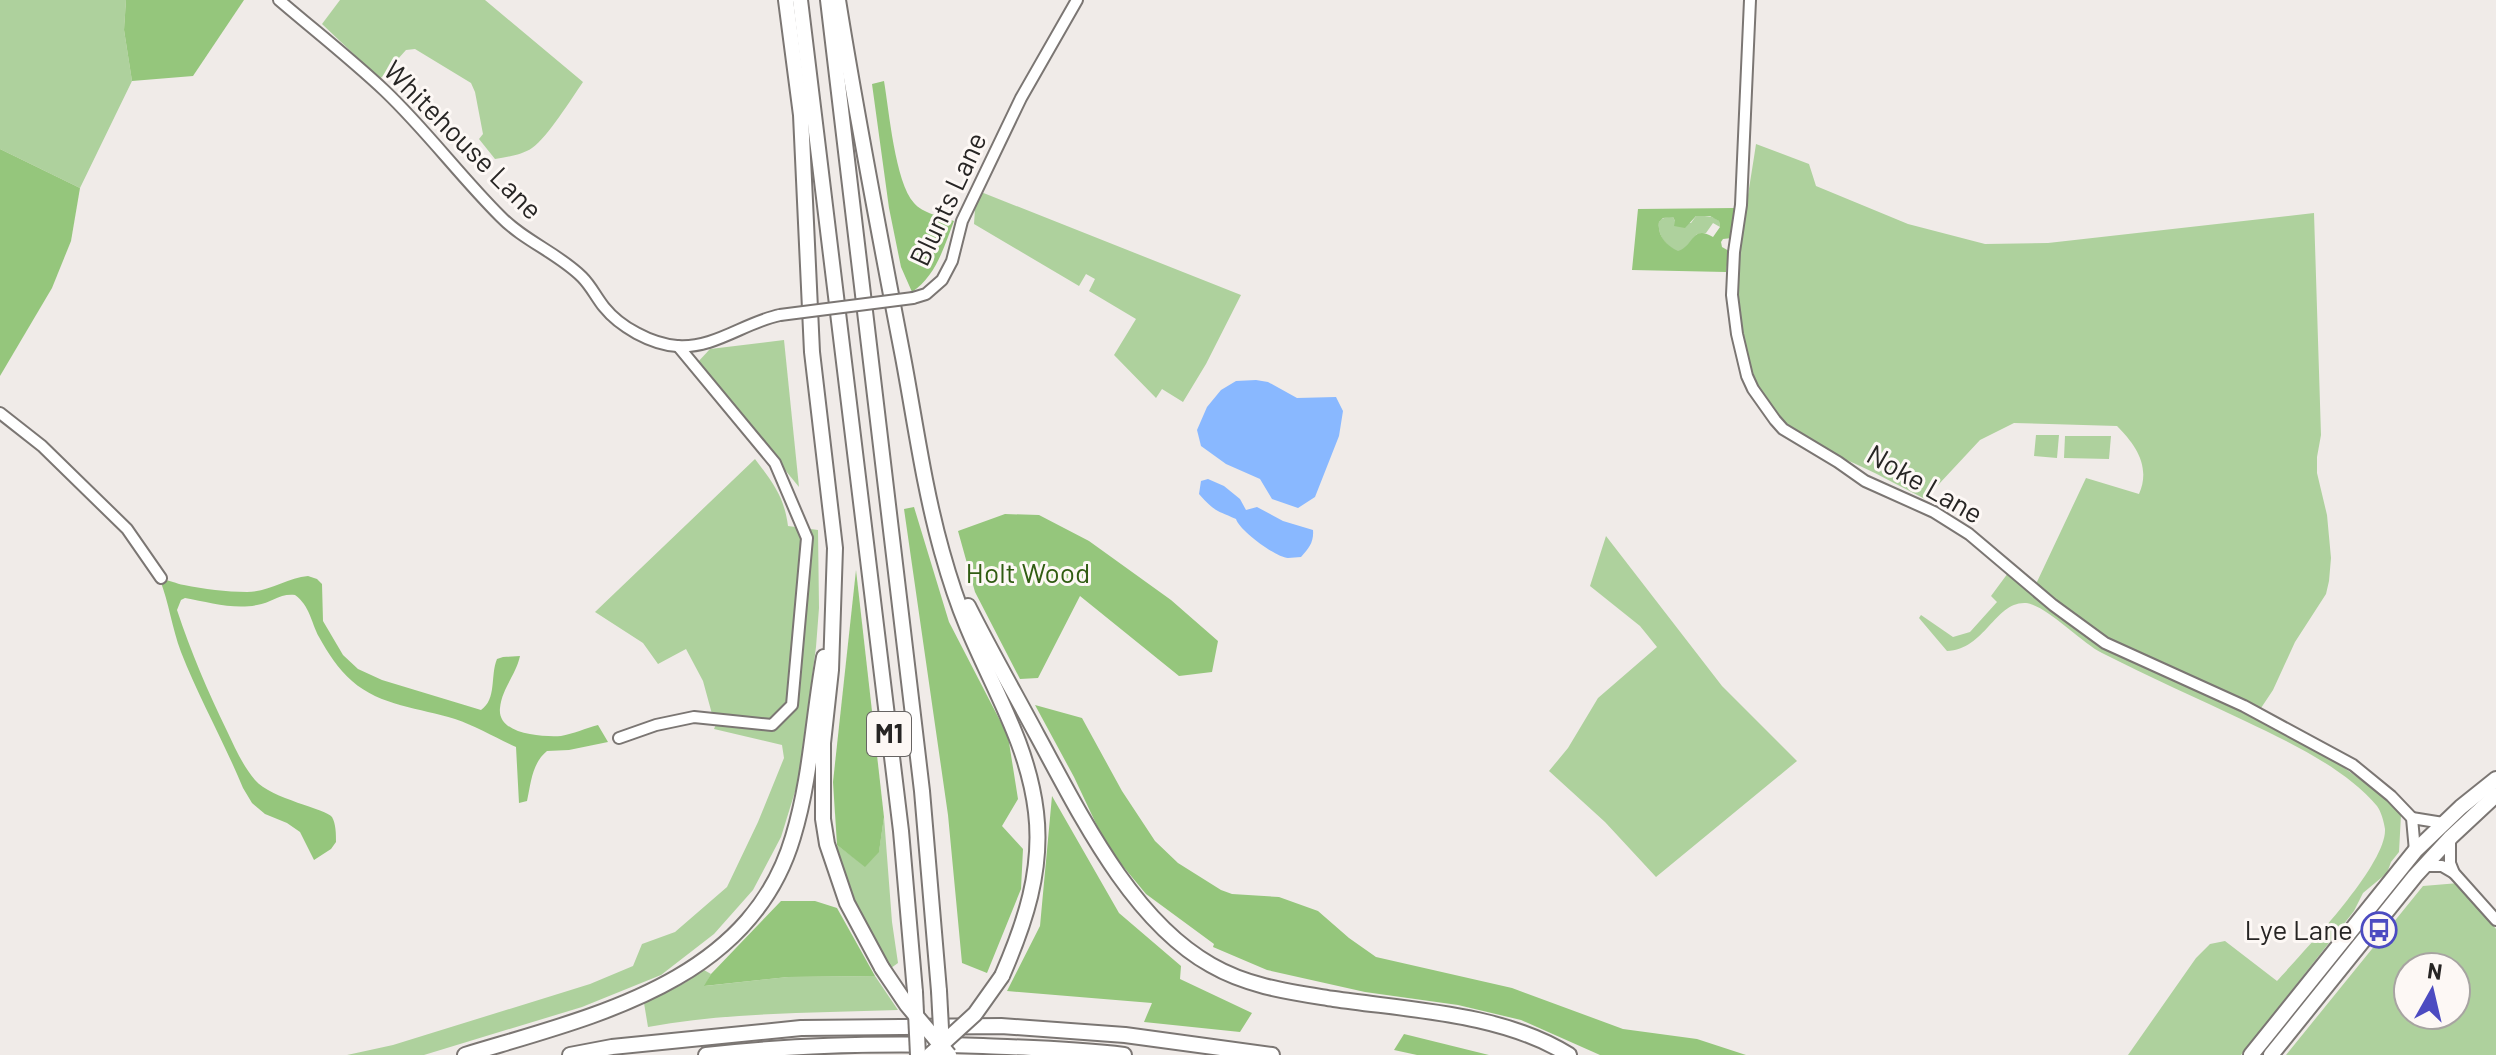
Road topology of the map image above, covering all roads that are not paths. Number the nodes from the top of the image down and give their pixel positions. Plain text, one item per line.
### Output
1 (279, 0) edge
2 (786, 0) edge
3 (800, 0) edge
4 (828, 0) edge
5 (838, 0) edge
6 (1077, 0) edge
7 (1750, 0) edge
8 (742, 328) joint
9 (678, 346) junction
10 (0, 413) edge
11 (943, 556) junction
12 (161, 578) dead end
13 (834, 598) junction
14 (619, 738) dead end
15 (2496, 779) edge
16 (2496, 795) edge
17 (2412, 818) junction
18 (2443, 823) junction
19 (2451, 837) junction
20 (2415, 851) junction
21 (2424, 866) junction
22 (2454, 873) junction
23 (2496, 920) edge
24 (465, 1055) edge
25 (570, 1055) edge
26 (706, 1055) edge
27 (918, 1055) edge
28 (930, 1055) edge
29 (942, 1055) edge
30 (949, 1055) edge
31 (1118, 1055) edge
32 (1272, 1055) edge
33 (1569, 1055) edge
34 (2251, 1055) edge
35 (2271, 1055) edge

1 - 9 street, Whitehouse Lane
2 - 13 highway
3 - 27 highway, M1, bridge
4 - 29 highway, M1, bridge
5 - 11 highway
6 - 8 street, Blunts Lane, bridge
7 - 17 street, Noke Lane
8 - 9 street, Whitehouse Lane
9 - 14 street
10 - 12 street
11 - 28 highway, bridge
11 - 33 highway
13 - 24 highway
13 - 30 highway, bridge
15 - 18 highway
16 - 19 highway
17 - 18 street
17 - 20 street
18 - 20 highway
19 - 21 highway
19 - 22 street
20 - 34 highway
21 - 22 street
21 - 35 highway
22 - 23 street
25 - 32 highway
26 - 31 highway

